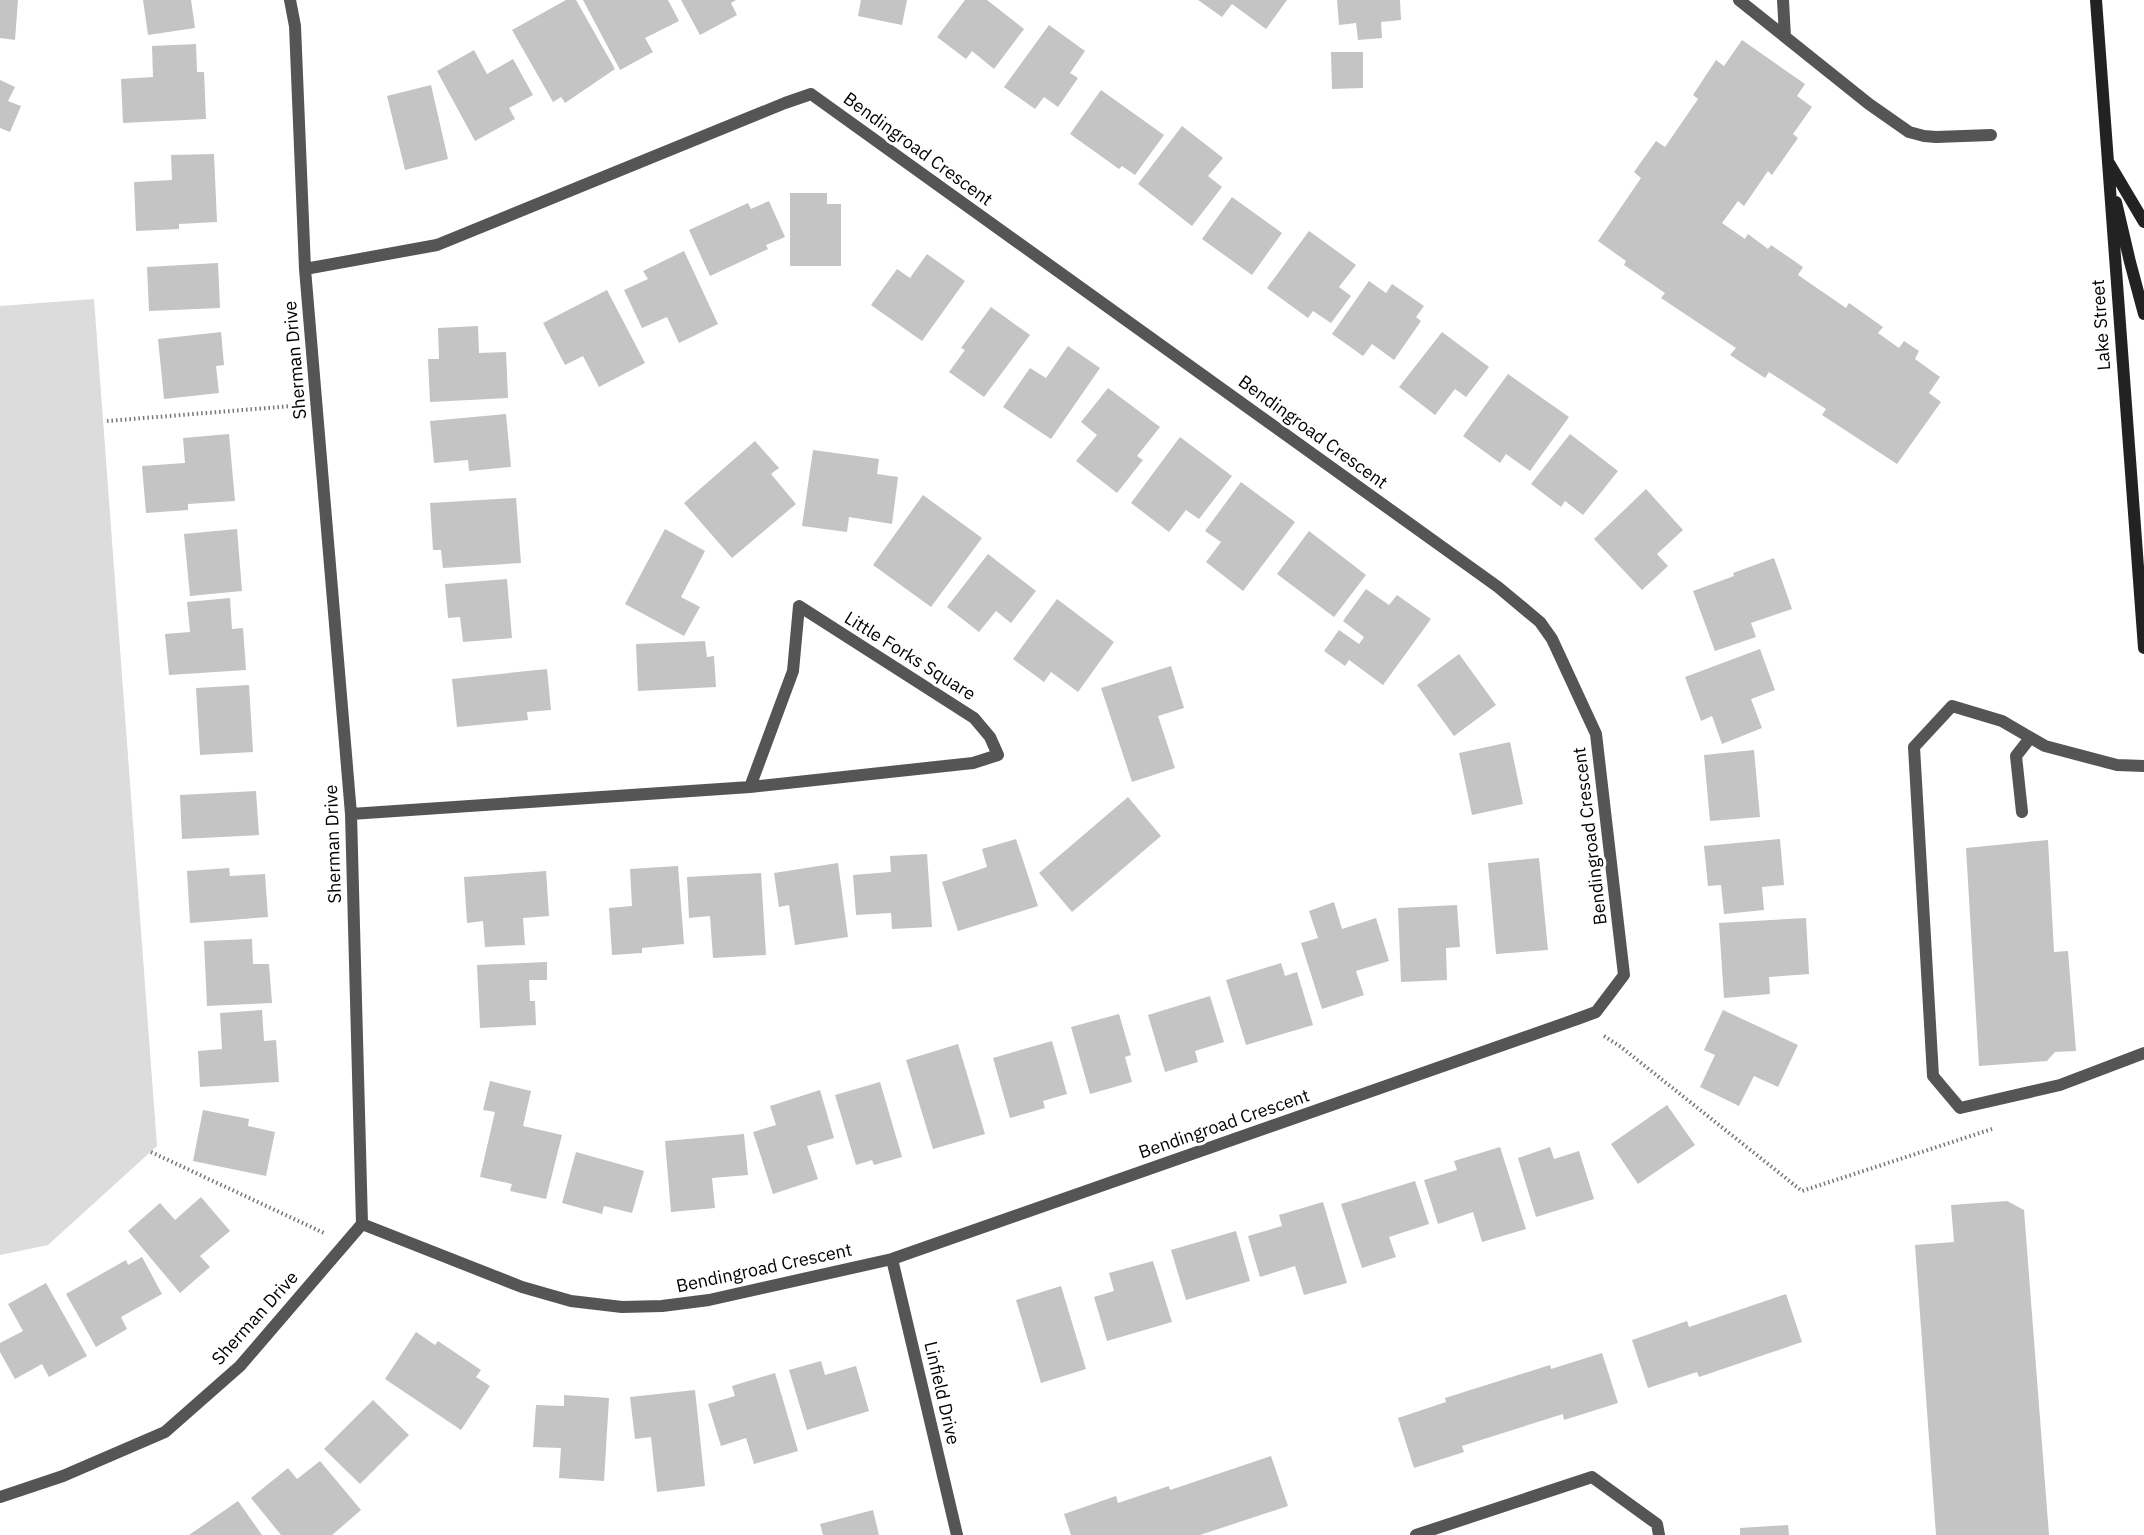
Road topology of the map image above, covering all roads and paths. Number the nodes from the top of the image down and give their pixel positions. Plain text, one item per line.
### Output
1 (290, 0) edge
2 (1739, 0) edge
3 (1783, 0) edge
4 (2096, 0) edge
5 (1785, 38) junction
6 (1991, 135) dead end
7 (2107, 159) junction
8 (2144, 222) edge
9 (305, 269) junction
10 (2144, 314) edge
11 (316, 404) junction
12 (107, 421) dead end
13 (2144, 648) edge
14 (2030, 738) junction
15 (2144, 766) edge
16 (750, 787) junction
17 (2022, 812) dead end
18 (351, 814) junction
19 (1577, 1019) junction
20 (2144, 1053) edge
21 (1996, 1127) dead end
22 (151, 1152) dead end
23 (362, 1224) junction
24 (345, 1243) junction
25 (892, 1259) junction
26 (0, 1497) edge
27 (957, 1535) edge
28 (1416, 1535) edge
29 (1659, 1535) edge

1 - 9 street, Sherman Drive
2 - 5 street
3 - 5 street
4 - 7 main road, Lake Street
5 - 6 street
7 - 8 main road
7 - 10 main road
7 - 13 main road, Lake Street
9 - 11 street, Sherman Drive
9 - 19 street, Bendingroad Crescent
11 - 12 path
11 - 18 street, Sherman Drive
14 - 15 street
14 - 17 street
14 - 20 street
16 - 16 street, Little Forks Square
16 - 18 street, Little Forks Square
18 - 23 street, Sherman Drive
19 - 21 path
19 - 25 street, Bendingroad Crescent
22 - 24 path
23 - 24 street, Sherman Drive
23 - 25 street, Bendingroad Crescent
24 - 26 street, Sherman Drive
25 - 27 street, Linfield Drive
28 - 29 street

